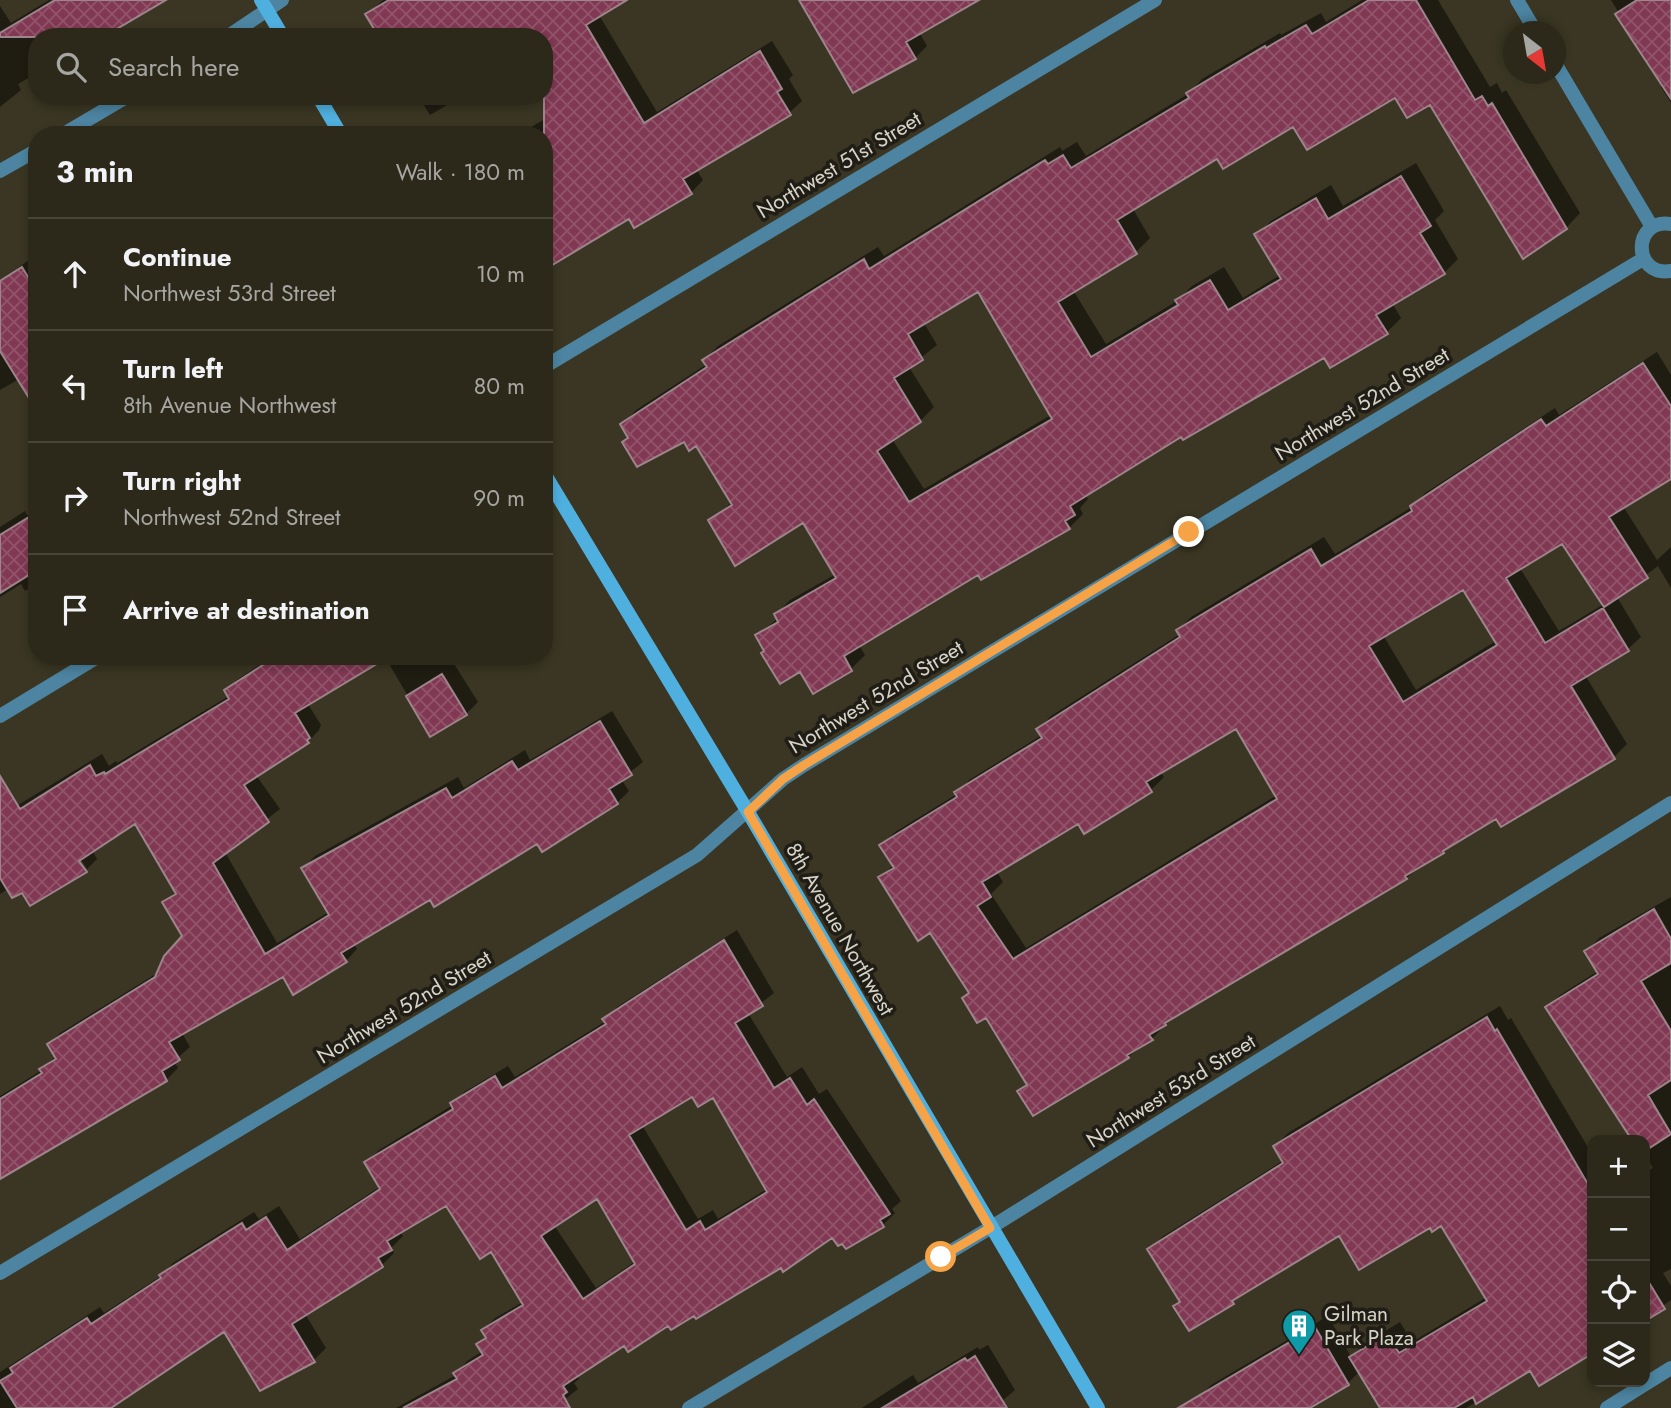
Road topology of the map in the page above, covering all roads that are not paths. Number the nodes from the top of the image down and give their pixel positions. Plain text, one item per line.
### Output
1 (282, 0) edge
2 (1155, 0) edge
3 (1517, 0) edge
4 (264, 5) edge
5 (1529, 21) edge
6 (237, 28) edge
7 (278, 28) edge
8 (1566, 82) edge
9 (113, 105) edge
10 (323, 105) edge
11 (77, 126) edge
12 (336, 126) edge
13 (28, 155) edge
14 (0, 172) edge
15 (1671, 224) edge
16 (1652, 227) junction
17 (1643, 259) junction
18 (1671, 271) edge
19 (553, 362) edge
20 (553, 488) edge
21 (84, 665) edge
22 (0, 716) edge
23 (1671, 803) edge
24 (748, 812) junction
25 (990, 1228) junction
26 (0, 1273) edge
27 (1671, 1368) edge
28 (689, 1408) edge
29 (1098, 1408) edge
30 (1606, 1408) edge

1 - 4 street
2 - 19 street, Northwest 51st Street
3 - 5 street
4 - 6 street
4 - 7 main road
8 - 16 street
9 - 11 street
10 - 12 main road
13 - 14 street
15 - 16 street
16 - 17 street
17 - 18 street
17 - 24 street, Northwest 52nd Street
20 - 24 main road, 8th Avenue Northwest
21 - 22 street
23 - 25 street, Northwest 53rd Street
24 - 25 main road, 8th Avenue Northwest
24 - 26 street, Northwest 52nd Street
25 - 28 street, Northwest 53rd Street
25 - 29 main road, 8th Avenue Northwest
27 - 30 street

